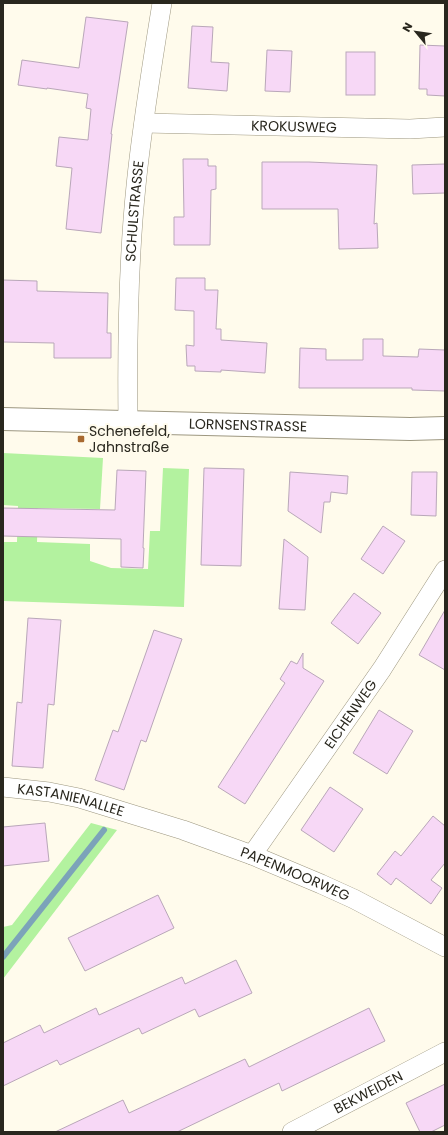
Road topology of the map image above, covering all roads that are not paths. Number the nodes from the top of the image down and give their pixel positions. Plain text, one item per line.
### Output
1 (162, 3) edge
2 (144, 123) junction
3 (445, 128) edge
4 (3, 419) edge
5 (128, 422) junction
6 (445, 428) edge
7 (445, 570) edge
8 (3, 786) edge
9 (138, 815) joint
10 (252, 855) junction
11 (445, 947) edge
12 (445, 1052) edge
13 (292, 1132) edge

1 - 2 street, SCHULSTRASSE
2 - 3 street, KROKUSWEG
2 - 5 street, SCHULSTRASSE
4 - 5 street, LORNSENSTRASSE
5 - 6 street, LORNSENSTRASSE
7 - 10 street, EICHENWEG
8 - 9 street, KASTANIENALLEE
9 - 10 street, PAPENMOORWEG
10 - 11 street, PAPENMOORWEG
12 - 13 street, BEKWEIDEN

